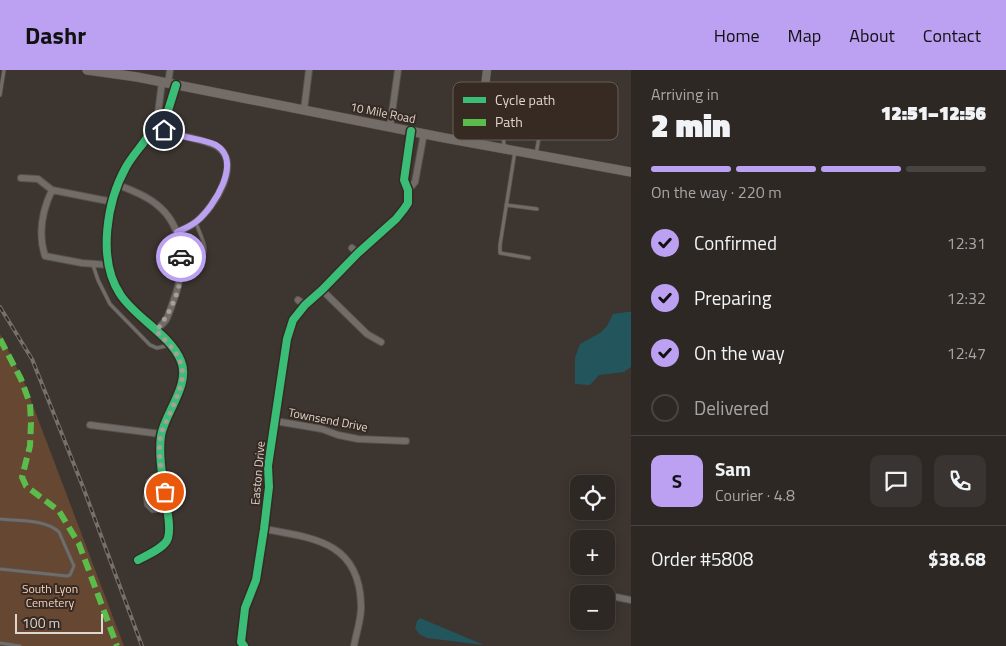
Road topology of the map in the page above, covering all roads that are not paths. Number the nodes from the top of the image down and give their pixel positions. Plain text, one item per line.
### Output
1 (4, 70) edge
2 (88, 70) edge
3 (170, 70) edge
4 (309, 70) edge
5 (398, 70) edge
6 (169, 84) junction
7 (0, 95) edge
8 (304, 110) junction
9 (158, 122) junction
10 (390, 127) junction
11 (411, 131) junction
12 (424, 133) junction
13 (453, 139) edge
14 (458, 140) edge
15 (478, 140) edge
16 (504, 140) edge
17 (539, 140) edge
18 (478, 144) junction
19 (504, 148) junction
20 (515, 150) junction
21 (536, 154) junction
22 (631, 172) edge
23 (21, 178) dead end
24 (118, 185) junction
25 (52, 190) junction
26 (408, 190) junction
27 (113, 202) junction
28 (506, 205) junction
29 (537, 209) dead end
30 (196, 222) junction
31 (177, 232) junction
32 (352, 248) dead end
33 (358, 253) junction
34 (529, 258) dead end
35 (93, 264) junction
36 (109, 265) junction
37 (182, 265) junction
38 (322, 290) junction
39 (298, 300) dead end
40 (305, 305) junction
41 (156, 331) junction
42 (381, 342) dead end
43 (170, 345) junction
44 (275, 421) junction
45 (90, 425) dead end
46 (161, 434) junction
47 (406, 441) dead end
48 (162, 473) junction
49 (167, 510) junction
50 (0, 519) edge
51 (264, 529) junction
52 (138, 560) dead end
53 (0, 568) edge
54 (615, 597) edge
55 (631, 600) edge
56 (0, 643) edge
57 (20, 646) edge
58 (244, 646) edge
59 (354, 646) edge

1 - 7 lane
2 - 6 main road, 10 Mile Road
3 - 6 street
4 - 8 street
5 - 10 street
6 - 8 main road, 10 Mile Road
6 - 9 street
6 - 9 street
8 - 10 main road, 10 Mile Road
9 - 24 street
9 - 30 street
10 - 11 main road, 10 Mile Road
11 - 12 main road, 10 Mile Road
11 - 26 street, Easton Drive
12 - 13 main road, 10 Mile Road
12 - 26 street, Easton Drive
14 - 18 main road, 10 Mile Road
15 - 18 street
16 - 19 lane
17 - 21 lane
18 - 19 main road, 10 Mile Road
19 - 20 main road, 10 Mile Road
20 - 21 main road, 10 Mile Road
20 - 28 lane
21 - 22 main road, 10 Mile Road
23 - 25 street
24 - 27 street
24 - 31 street
25 - 27 street
25 - 35 street
26 - 33 street, Easton Drive
27 - 36 street
28 - 29 lane
28 - 34 lane
30 - 31 street
30 - 37 lane
31 - 37 street
32 - 33 street
33 - 38 street, Easton Drive
35 - 36 street
35 - 43 lane
36 - 41 street
37 - 41 street
38 - 40 street, Easton Drive
38 - 42 street
39 - 40 street
40 - 44 street, Easton Drive
41 - 43 street
43 - 46 street
44 - 47 street, Townsend Drive
44 - 51 street, Easton Drive
45 - 46 street
46 - 48 street
48 - 49 street
48 - 49 lane
49 - 52 street
50 - 53 lane
51 - 58 street, Easton Drive
51 - 59 street
54 - 55 street
56 - 57 lane

